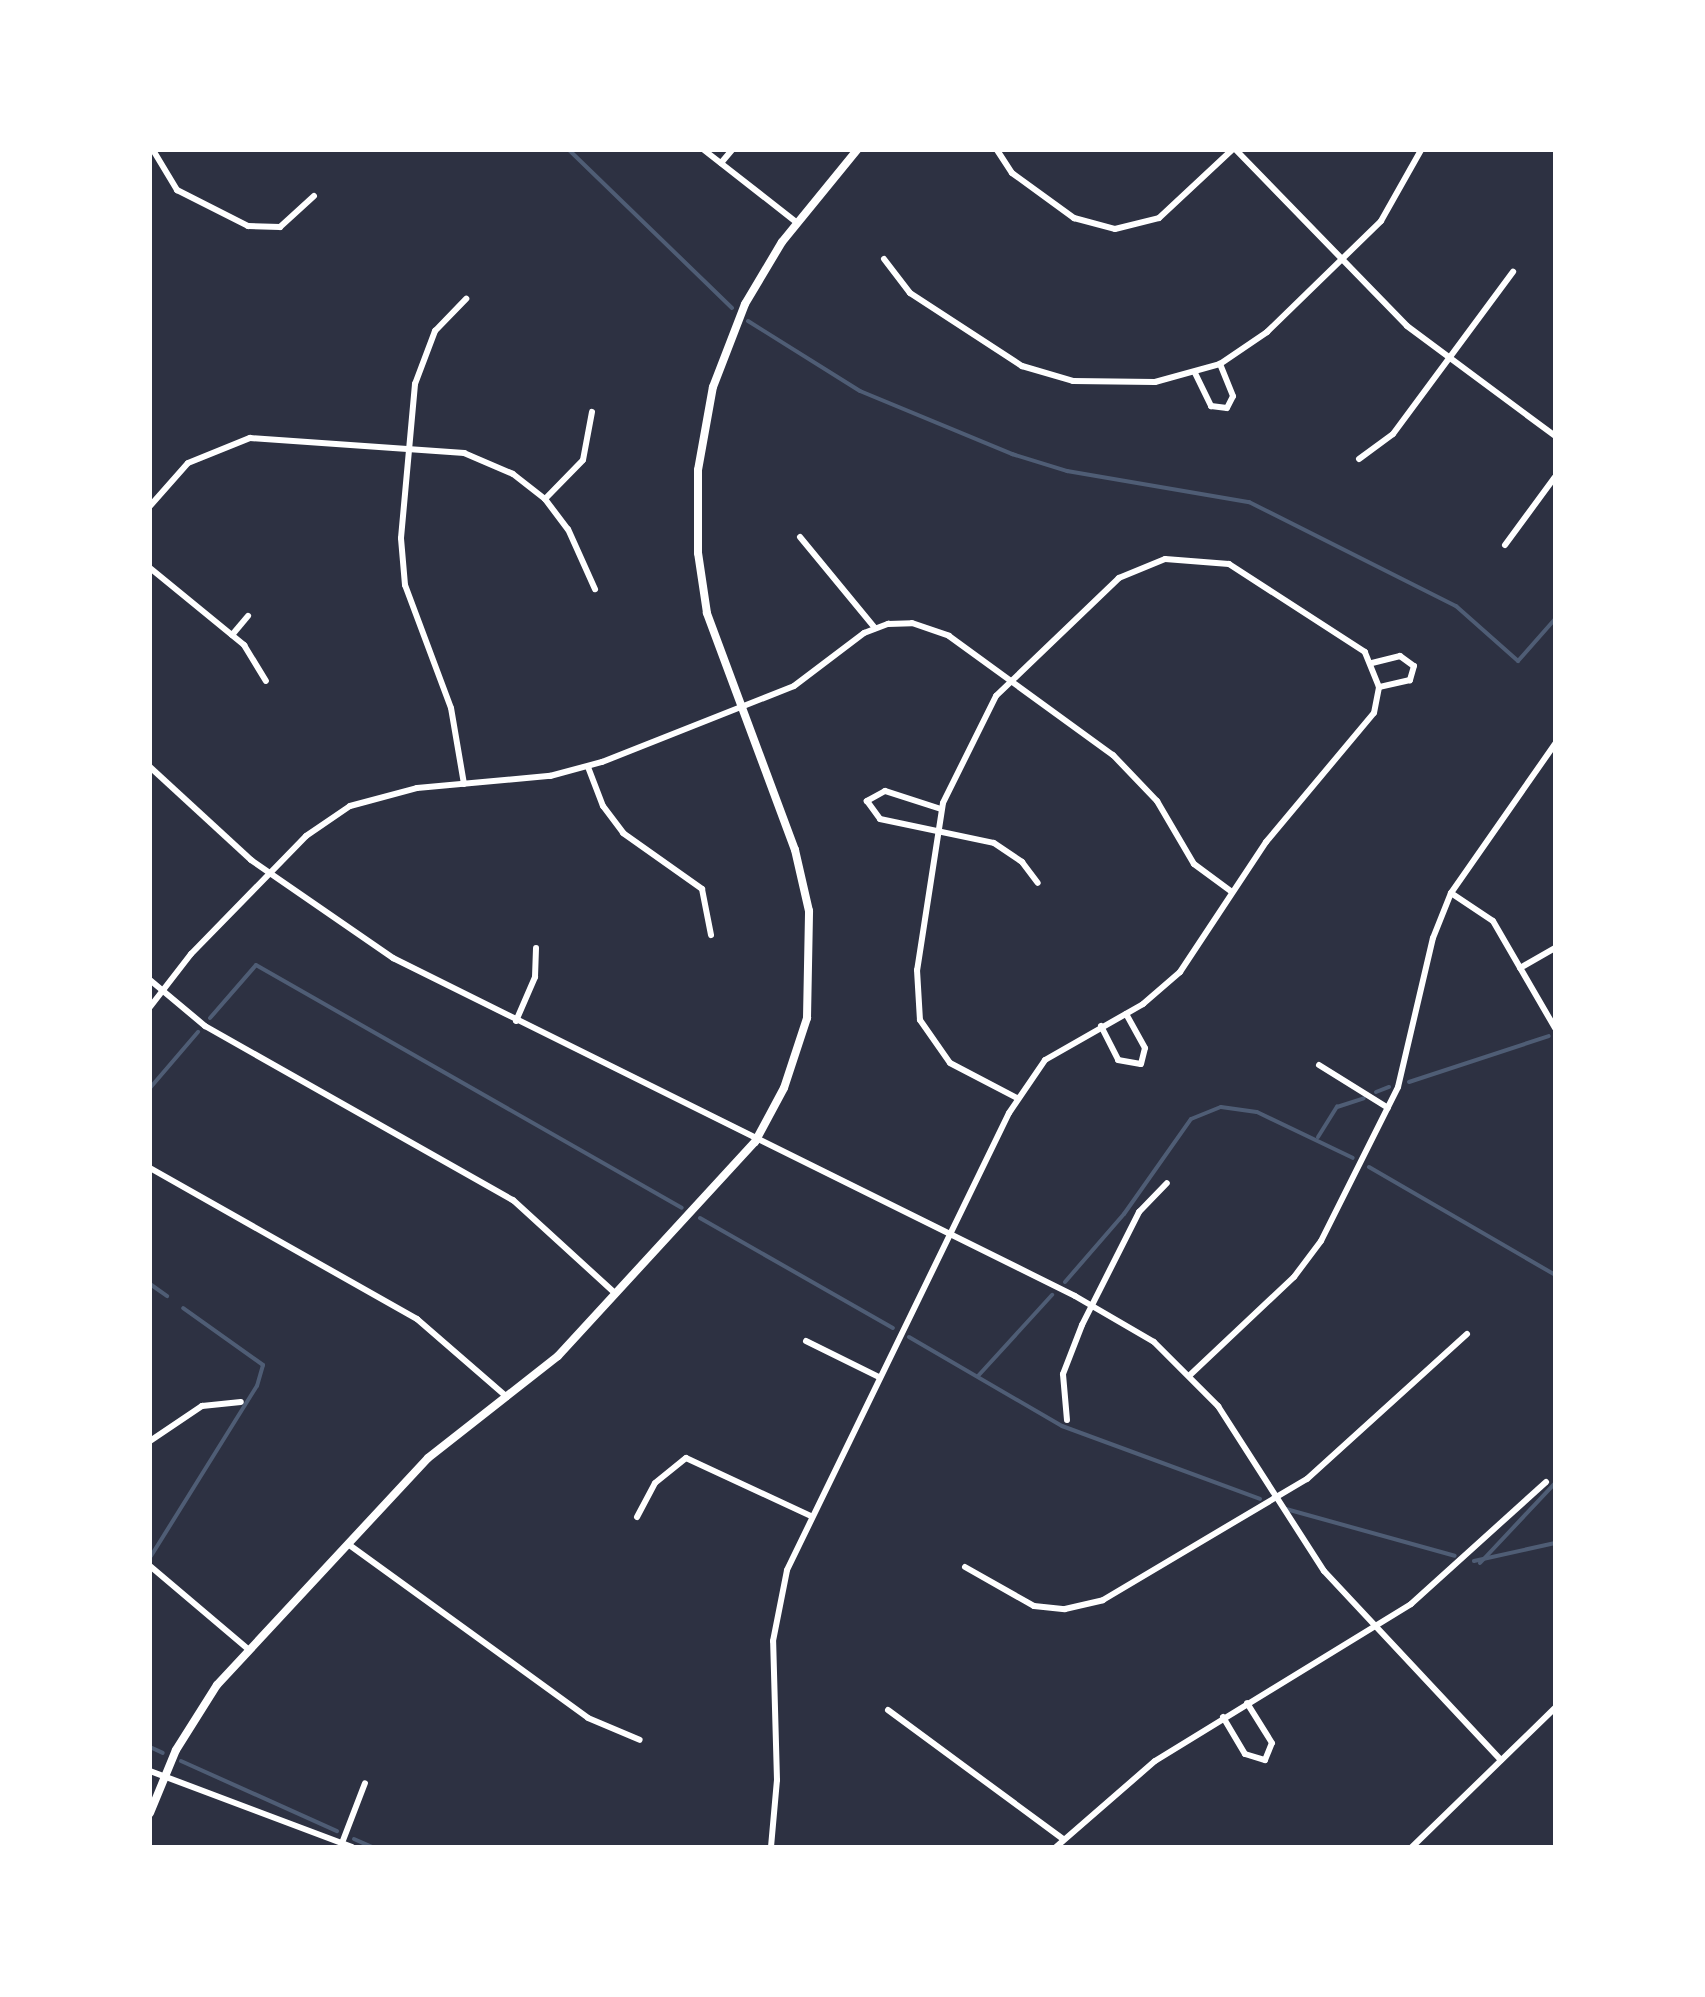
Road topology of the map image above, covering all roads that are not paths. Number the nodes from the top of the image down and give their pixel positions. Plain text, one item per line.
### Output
1 (153, 150) edge
2 (704, 150) edge
3 (732, 150) edge
4 (858, 150) edge
5 (997, 150) edge
6 (1234, 150) edge
7 (1421, 150) edge
8 (721, 163) junction
9 (314, 196) dead end
10 (796, 222) junction
11 (884, 259) dead end
12 (1342, 260) junction
13 (1513, 272) dead end
14 (466, 299) dead end
15 (1448, 360) junction
16 (1220, 364) junction
17 (1195, 372) junction
18 (592, 412) dead end
19 (1555, 436) edge
20 (407, 447) junction
21 (1359, 459) dead end
22 (1555, 477) edge
23 (546, 499) junction
24 (150, 506) edge
25 (800, 537) dead end
26 (1505, 544) dead end
27 (150, 568) edge
28 (595, 588) dead end
29 (248, 616) dead end
30 (875, 628) junction
31 (232, 635) junction
32 (1372, 663) junction
33 (1010, 679) junction
34 (266, 681) dead end
35 (1378, 687) junction
36 (738, 707) junction
37 (1555, 744) edge
38 (150, 767) edge
39 (588, 767) junction
40 (464, 784) junction
41 (941, 809) junction
42 (935, 834) junction
43 (272, 876) junction
44 (1038, 883) dead end
45 (1232, 892) junction
46 (1452, 893) junction
47 (711, 935) dead end
48 (536, 948) dead end
49 (1555, 948) edge
50 (1520, 968) junction
51 (150, 980) edge
52 (162, 992) junction
53 (150, 1007) edge
54 (1126, 1014) junction
55 (516, 1020) junction
56 (1101, 1026) junction
57 (1555, 1028) edge
58 (1319, 1065) dead end
59 (1017, 1098) junction
60 (1388, 1108) junction
61 (756, 1142) junction
62 (150, 1168) edge
63 (1167, 1183) dead end
64 (948, 1234) junction
65 (616, 1294) junction
66 (1093, 1306) junction
67 (1467, 1334) dead end
68 (806, 1341) dead end
69 (1190, 1374) junction
70 (879, 1378) junction
71 (508, 1398) junction
72 (240, 1402) dead end
73 (1067, 1420) dead end
74 (150, 1440) edge
75 (1546, 1482) dead end
76 (1275, 1500) junction
77 (810, 1516) junction
78 (637, 1517) dead end
79 (348, 1544) junction
80 (150, 1566) edge
81 (964, 1567) dead end
82 (1375, 1629) junction
83 (249, 1650) junction
84 (1247, 1703) junction
85 (1555, 1708) edge
86 (888, 1710) dead end
87 (1223, 1717) junction
88 (640, 1740) dead end
89 (1501, 1760) junction
90 (150, 1770) edge
91 (164, 1776) junction
92 (365, 1784) dead end
93 (150, 1814) edge
94 (1063, 1839) junction
95 (342, 1844) junction
96 (352, 1847) edge
97 (770, 1847) edge
98 (1056, 1847) edge
99 (1412, 1847) edge

1 - 9 street
2 - 8 street
3 - 8 street
4 - 10 street
5 - 6 street
6 - 12 street
7 - 12 street
8 - 10 street
10 - 36 street
11 - 17 street
12 - 15 street
12 - 16 street
13 - 15 street
14 - 20 street
15 - 19 street
15 - 21 street
16 - 17 street
16 - 17 street
18 - 23 street
20 - 23 street
20 - 24 street
20 - 40 street
22 - 26 street
23 - 28 street
25 - 30 street
27 - 31 street
29 - 31 street
30 - 33 street
30 - 36 street
31 - 34 street
32 - 33 street
32 - 35 street
32 - 35 street
33 - 41 street
33 - 45 street
35 - 45 street
36 - 39 street
36 - 61 street
37 - 46 street
38 - 43 street
39 - 40 street
39 - 47 street
40 - 43 street
41 - 42 street
41 - 42 street
42 - 44 street
42 - 59 street
43 - 52 street
43 - 55 street
45 - 54 street
46 - 50 street
46 - 60 street
48 - 55 street
49 - 50 street
50 - 57 street
51 - 52 street
52 - 53 street
52 - 65 street
54 - 56 street
54 - 56 street
55 - 61 street
56 - 59 street
58 - 60 street
59 - 64 street
60 - 69 street
61 - 64 street
61 - 65 street
62 - 71 street
63 - 66 street
64 - 66 street
64 - 70 street
65 - 71 street
66 - 69 street
66 - 73 street
67 - 76 street
68 - 70 street
69 - 76 street
70 - 77 street
71 - 79 street
72 - 74 street
75 - 82 street
76 - 81 street
76 - 82 street
77 - 78 street
77 - 97 street
79 - 83 street
79 - 88 street
80 - 83 street
82 - 84 street
82 - 89 street
83 - 91 street
84 - 87 street
84 - 87 street
85 - 89 street
86 - 94 street
87 - 94 street
89 - 99 street
90 - 91 street
91 - 93 street
91 - 95 street
92 - 95 street
94 - 98 street
95 - 96 street

